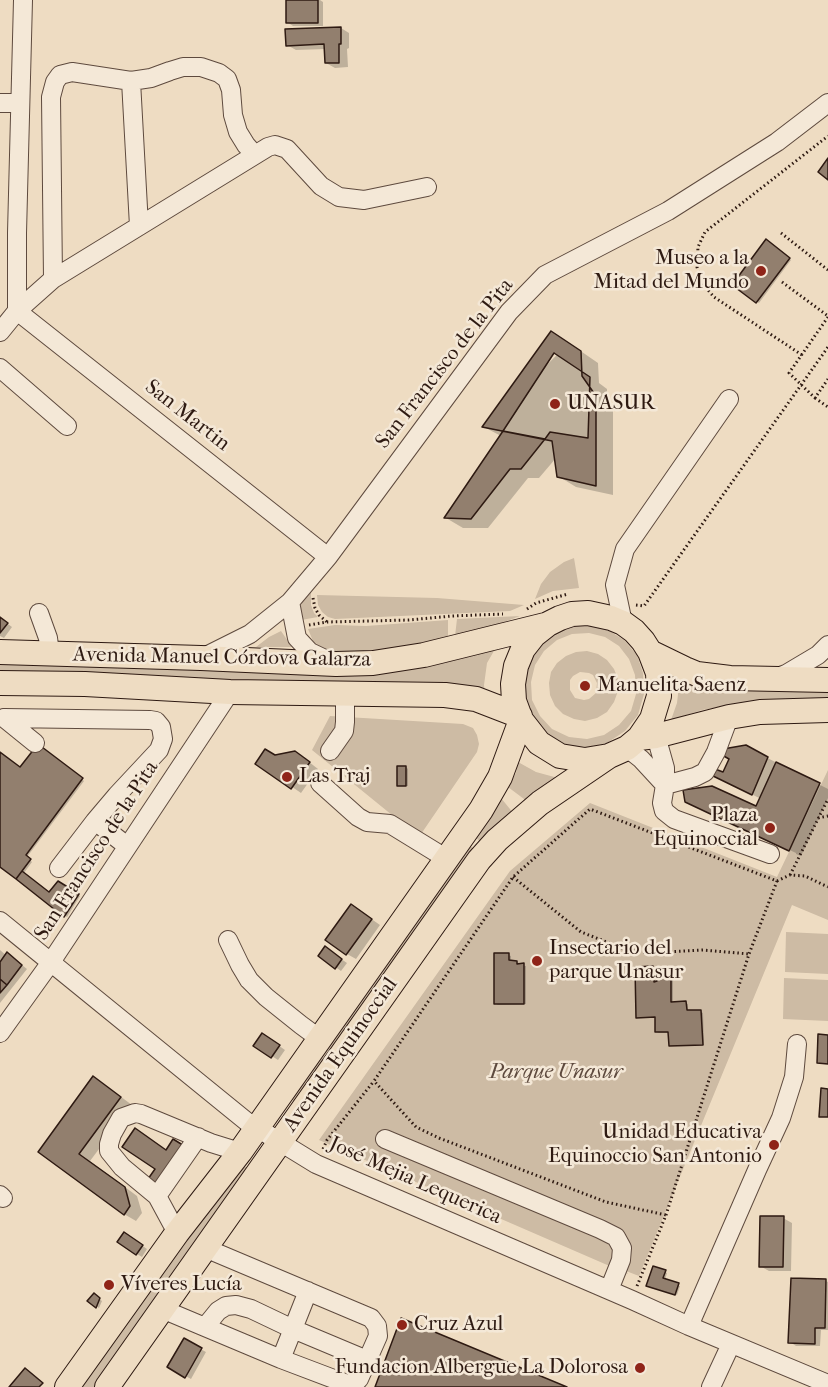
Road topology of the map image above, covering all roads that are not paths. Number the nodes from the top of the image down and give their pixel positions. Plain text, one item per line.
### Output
1 (23, 0) edge
2 (130, 81) junction
3 (0, 103) edge
4 (20, 103) junction
5 (828, 103) edge
6 (254, 154) junction
7 (427, 187) dead end
8 (139, 226) junction
9 (8, 233) edge
10 (53, 279) junction
11 (17, 310) junction
12 (0, 332) edge
13 (0, 368) edge
14 (729, 399) dead end
15 (67, 426) dead end
16 (328, 557) junction
17 (290, 602) junction
18 (39, 613) dead end
19 (623, 623) junction
20 (548, 624) junction
21 (828, 645) edge
22 (1, 651) edge
23 (650, 652) junction
24 (50, 654) junction
25 (201, 658) junction
26 (336, 664) junction
27 (773, 678) junction
28 (828, 680) edge
29 (0, 683) edge
30 (230, 692) junction
31 (345, 694) junction
32 (828, 710) edge
33 (729, 717) junction
34 (521, 718) junction
35 (35, 743) dead end
36 (633, 744) junction
37 (330, 751) dead end
38 (320, 783) dead end
39 (665, 785) junction
40 (95, 821) junction
41 (128, 846) junction
42 (770, 854) dead end
43 (447, 859) junction
44 (58, 868) dead end
45 (0, 921) edge
46 (228, 940) dead end
47 (51, 962) junction
48 (0, 1033) edge
49 (320, 1039) junction
50 (797, 1044) dead end
51 (257, 1127) junction
52 (198, 1137) junction
53 (385, 1139) dead end
54 (281, 1142) junction
55 (240, 1152) junction
56 (157, 1196) junction
57 (177, 1233) junction
58 (205, 1248) junction
59 (609, 1290) junction
60 (308, 1292) junction
61 (162, 1309) junction
62 (689, 1326) junction
63 (205, 1327) junction
64 (293, 1329) junction
65 (731, 1344) junction
66 (281, 1359) junction
67 (368, 1360) junction
68 (828, 1384) edge
69 (67, 1387) edge
70 (107, 1387) edge
71 (711, 1387) edge

1 - 4 street
2 - 6 street
2 - 8 street
2 - 10 street
3 - 4 street
4 - 9 street
5 - 16 street, San Francisco de la Pita
6 - 7 street
6 - 8 street
8 - 10 street
9 - 11 street
10 - 11 street
11 - 12 street
11 - 16 street, San Martin
13 - 15 street
14 - 19 street
16 - 17 street, San Francisco de la Pita
17 - 25 street, San Francisco de la Pita
17 - 26 street
18 - 24 street
19 - 20 main road
19 - 23 main road
20 - 26 main road, Avenida Manuel Córdova Galarza
20 - 34 main road
21 - 27 street
22 - 24 main road, Avenida Manuel Córdova Galarza
23 - 27 main road
23 - 36 main road
24 - 25 main road, Avenida Manuel Córdova Galarza
25 - 26 main road, Avenida Manuel Córdova Galarza
27 - 28 main road
29 - 30 main road, Avenida Manuel Córdova Galarza
30 - 31 main road, Avenida Manuel Córdova Galarza
30 - 41 street, San Francisco de la Pita
31 - 34 main road, Avenida Manuel Córdova Galarza
31 - 37 street
32 - 33 main road
33 - 36 main road
33 - 39 street
34 - 36 main road
34 - 43 main road, Avenida Equinoccial
35 - 40 street
36 - 39 street
36 - 39 street
36 - 54 main road, Avenida Equinoccial
38 - 43 street
39 - 42 street
40 - 41 street
40 - 44 street
41 - 47 street, San Francisco de la Pita
43 - 49 main road, Avenida Equinoccial
45 - 47 street, José Mejia Lequerica
46 - 49 street
47 - 48 street, San Francisco de la Pita
47 - 51 street, José Mejia Lequerica
49 - 51 main road, Avenida Equinoccial
50 - 62 street
51 - 54 street, José Mejia Lequerica
51 - 55 main road, Avenida Equinoccial
52 - 55 street
52 - 56 street
52 - 56 street
53 - 59 street
54 - 58 main road, Avenida Equinoccial
54 - 59 street, José Mejia Lequerica
55 - 57 main road, Avenida Equinoccial
56 - 57 street
57 - 69 main road, Avenida Equinoccial
58 - 60 street
58 - 61 main road, Avenida Equinoccial
59 - 62 street, José Mejia Lequerica
60 - 64 street
60 - 67 street
61 - 63 street
61 - 70 main road, Avenida Equinoccial
62 - 65 street, José Mejia Lequerica
63 - 64 street
63 - 66 street
64 - 66 street
64 - 67 street
65 - 68 street, José Mejia Lequerica
65 - 71 street
66 - 67 street

